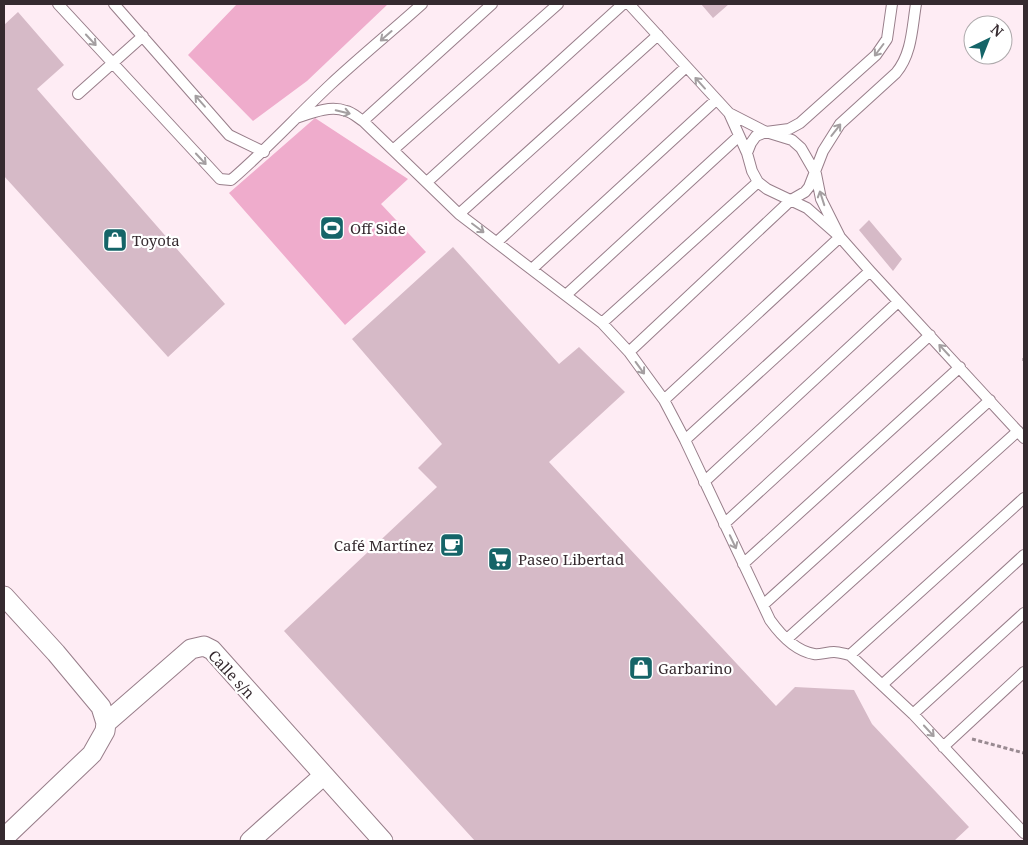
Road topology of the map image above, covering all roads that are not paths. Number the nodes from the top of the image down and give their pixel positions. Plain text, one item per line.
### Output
1 (58, 4) edge
2 (114, 4) edge
3 (422, 4) edge
4 (492, 4) edge
5 (558, 4) edge
6 (623, 4) edge
7 (629, 4) edge
8 (892, 4) edge
9 (916, 4) edge
10 (658, 35) junction
11 (143, 36) junction
12 (112, 62) junction
13 (686, 67) junction
14 (78, 94) dead end
15 (716, 100) junction
16 (729, 113) junction
17 (296, 118) junction
18 (363, 122) junction
19 (766, 132) junction
20 (739, 136) junction
21 (393, 150) junction
22 (264, 152) junction
23 (747, 154) junction
24 (816, 174) junction
25 (427, 182) junction
26 (758, 182) junction
27 (791, 200) junction
28 (459, 214) junction
29 (840, 237) junction
30 (497, 242) junction
31 (532, 269) junction
32 (870, 271) junction
33 (566, 295) junction
34 (898, 302) junction
35 (602, 324) junction
36 (930, 335) junction
37 (629, 352) junction
38 (960, 367) junction
39 (664, 400) junction
40 (990, 400) junction
41 (1021, 435) edge
42 (685, 440) junction
43 (704, 482) junction
44 (1024, 498) edge
45 (724, 524) junction
46 (1024, 555) edge
47 (743, 564) junction
48 (4, 596) edge
49 (763, 605) junction
50 (1024, 613) edge
51 (787, 639) junction
52 (850, 655) junction
53 (1024, 672) edge
54 (883, 684) junction
55 (913, 714) junction
56 (106, 723) junction
57 (943, 747) junction
58 (324, 775) junction
59 (1024, 833) edge
60 (4, 838) edge
61 (250, 841) edge
62 (383, 841) edge

1 -> 12 lane
2 - 11 lane
3 -> 17 lane
4 - 18 lane
5 - 21 lane
6 - 25 lane
7 - 10 lane
8 -> 19 lane
24 -> 9 lane
10 - 13 lane
10 - 28 lane
11 - 12 lane
22 -> 11 lane
12 - 14 lane
12 -> 22 lane
15 -> 13 lane
13 - 30 lane
15 - 16 lane
15 - 31 lane
16 - 19 lane
16 - 20 lane
17 -> 18 lane
17 - 22 lane
18 - 21 lane
19 - 23 lane
19 - 24 lane
20 - 23 lane
20 - 33 lane
21 - 25 lane
23 - 26 lane
24 - 27 lane
29 -> 24 lane
25 - 28 lane
26 - 27 lane
26 - 35 lane
27 - 29 lane
27 - 37 lane
28 -> 30 lane
29 - 32 lane
29 - 39 lane
30 - 31 lane
31 - 33 lane
32 - 34 lane
32 - 42 lane
33 - 35 lane
34 - 36 lane
34 - 43 lane
35 - 37 lane
38 -> 36 lane
36 - 45 lane
37 -> 39 lane
38 - 40 lane
38 - 47 lane
39 - 42 lane
40 - 41 lane
40 - 49 lane
41 - 51 lane
42 - 43 lane
43 - 45 lane
44 - 52 lane
45 -> 47 lane
46 - 54 lane
47 - 49 lane
48 - 56 street
49 - 51 lane
50 - 55 lane
51 - 52 lane
52 - 54 lane
53 - 57 lane
54 - 55 lane
55 -> 57 lane
56 - 58 street, Calle s/n
56 - 60 street
57 - 59 lane
58 - 61 street
58 - 62 street, Calle s/n

